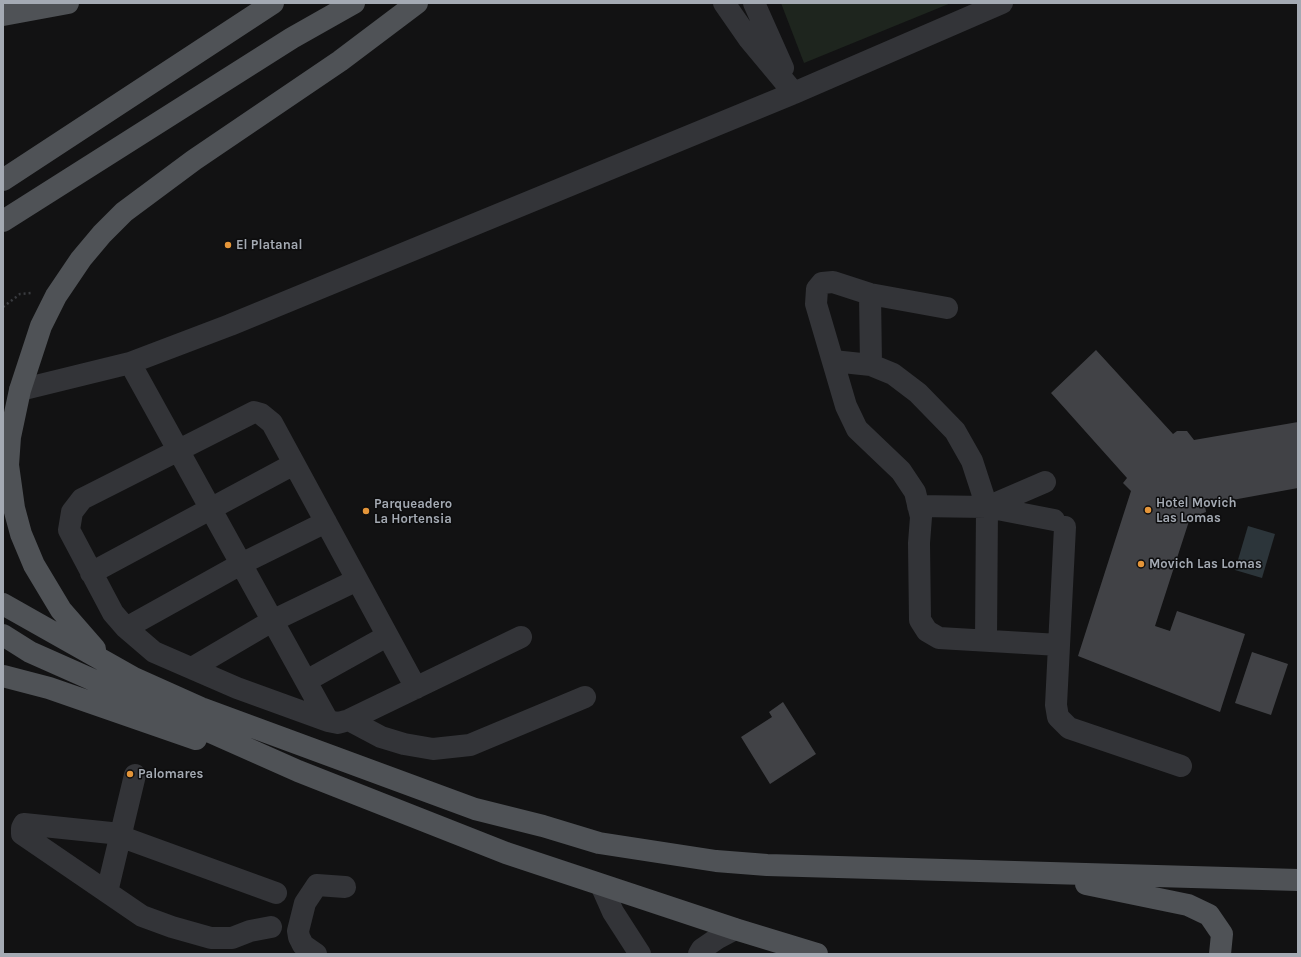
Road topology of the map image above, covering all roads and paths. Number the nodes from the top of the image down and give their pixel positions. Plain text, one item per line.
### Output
1 (68, 3) edge
2 (273, 3) edge
3 (354, 3) edge
4 (417, 3) edge
5 (724, 3) edge
6 (754, 3) edge
7 (1002, 3) edge
8 (7, 11) edge
9 (794, 93) junction
10 (3, 180) edge
11 (3, 222) edge
12 (870, 294) junction
13 (947, 308) dead end
14 (833, 361) junction
15 (130, 364) junction
16 (871, 365) junction
17 (20, 390) junction
18 (177, 449) junction
19 (294, 464) junction
20 (1045, 482) dead end
21 (918, 506) junction
22 (987, 507) junction
23 (211, 510) junction
24 (326, 522) junction
25 (241, 564) junction
26 (92, 573) junction
27 (356, 580) junction
28 (3, 604) edge
29 (272, 621) junction
30 (126, 628) junction
31 (3, 635) edge
32 (387, 636) junction
33 (521, 636) dead end
34 (986, 640) junction
35 (1059, 645) junction
36 (110, 663) junction
37 (192, 668) junction
38 (3, 676) edge
39 (306, 681) junction
40 (416, 688) junction
41 (585, 697) dead end
42 (349, 720) junction
43 (328, 721) junction
44 (1181, 766) dead end
45 (298, 771) junction
46 (135, 775) dead end
47 (119, 836) junction
48 (1038, 874) junction
49 (1298, 880) edge
50 (601, 885) junction
51 (345, 887) dead end
52 (107, 892) junction
53 (276, 893) dead end
54 (271, 927) dead end
55 (735, 929) junction
56 (316, 954) edge
57 (640, 954) edge
58 (699, 954) edge
59 (817, 954) edge
60 (1220, 954) edge

1 - 8 main road
2 - 10 main road
3 - 11 main road
4 - 17 main road
5 - 9 street
6 - 9 street
7 - 9 street
9 - 15 street
12 - 13 street
12 - 14 street
12 - 16 street
14 - 16 street
14 - 21 street
15 - 17 street
15 - 18 street
16 - 22 street
17 - 36 main road
18 - 19 street
18 - 23 street
18 - 26 street
19 - 23 street
19 - 24 street
20 - 22 street
21 - 22 street
21 - 34 street
22 - 34 street
22 - 35 street
23 - 25 street
23 - 26 street
24 - 25 street
24 - 27 street
25 - 29 street
25 - 30 street
26 - 30 street
27 - 29 street
27 - 32 street
28 - 36 main road
29 - 37 street
29 - 39 street
30 - 37 street
31 - 45 main road
32 - 39 street
32 - 40 street
33 - 40 street
34 - 35 street
35 - 44 street
36 - 48 main road
37 - 43 street
38 - 45 main road
39 - 43 street
40 - 42 street
41 - 42 street
42 - 43 street
45 - 50 main road
46 - 47 street
47 - 52 street
47 - 52 street
47 - 53 street
48 - 49 main road
48 - 60 main road
50 - 55 main road
50 - 57 street
51 - 56 street
52 - 54 street
55 - 58 street
55 - 59 main road

